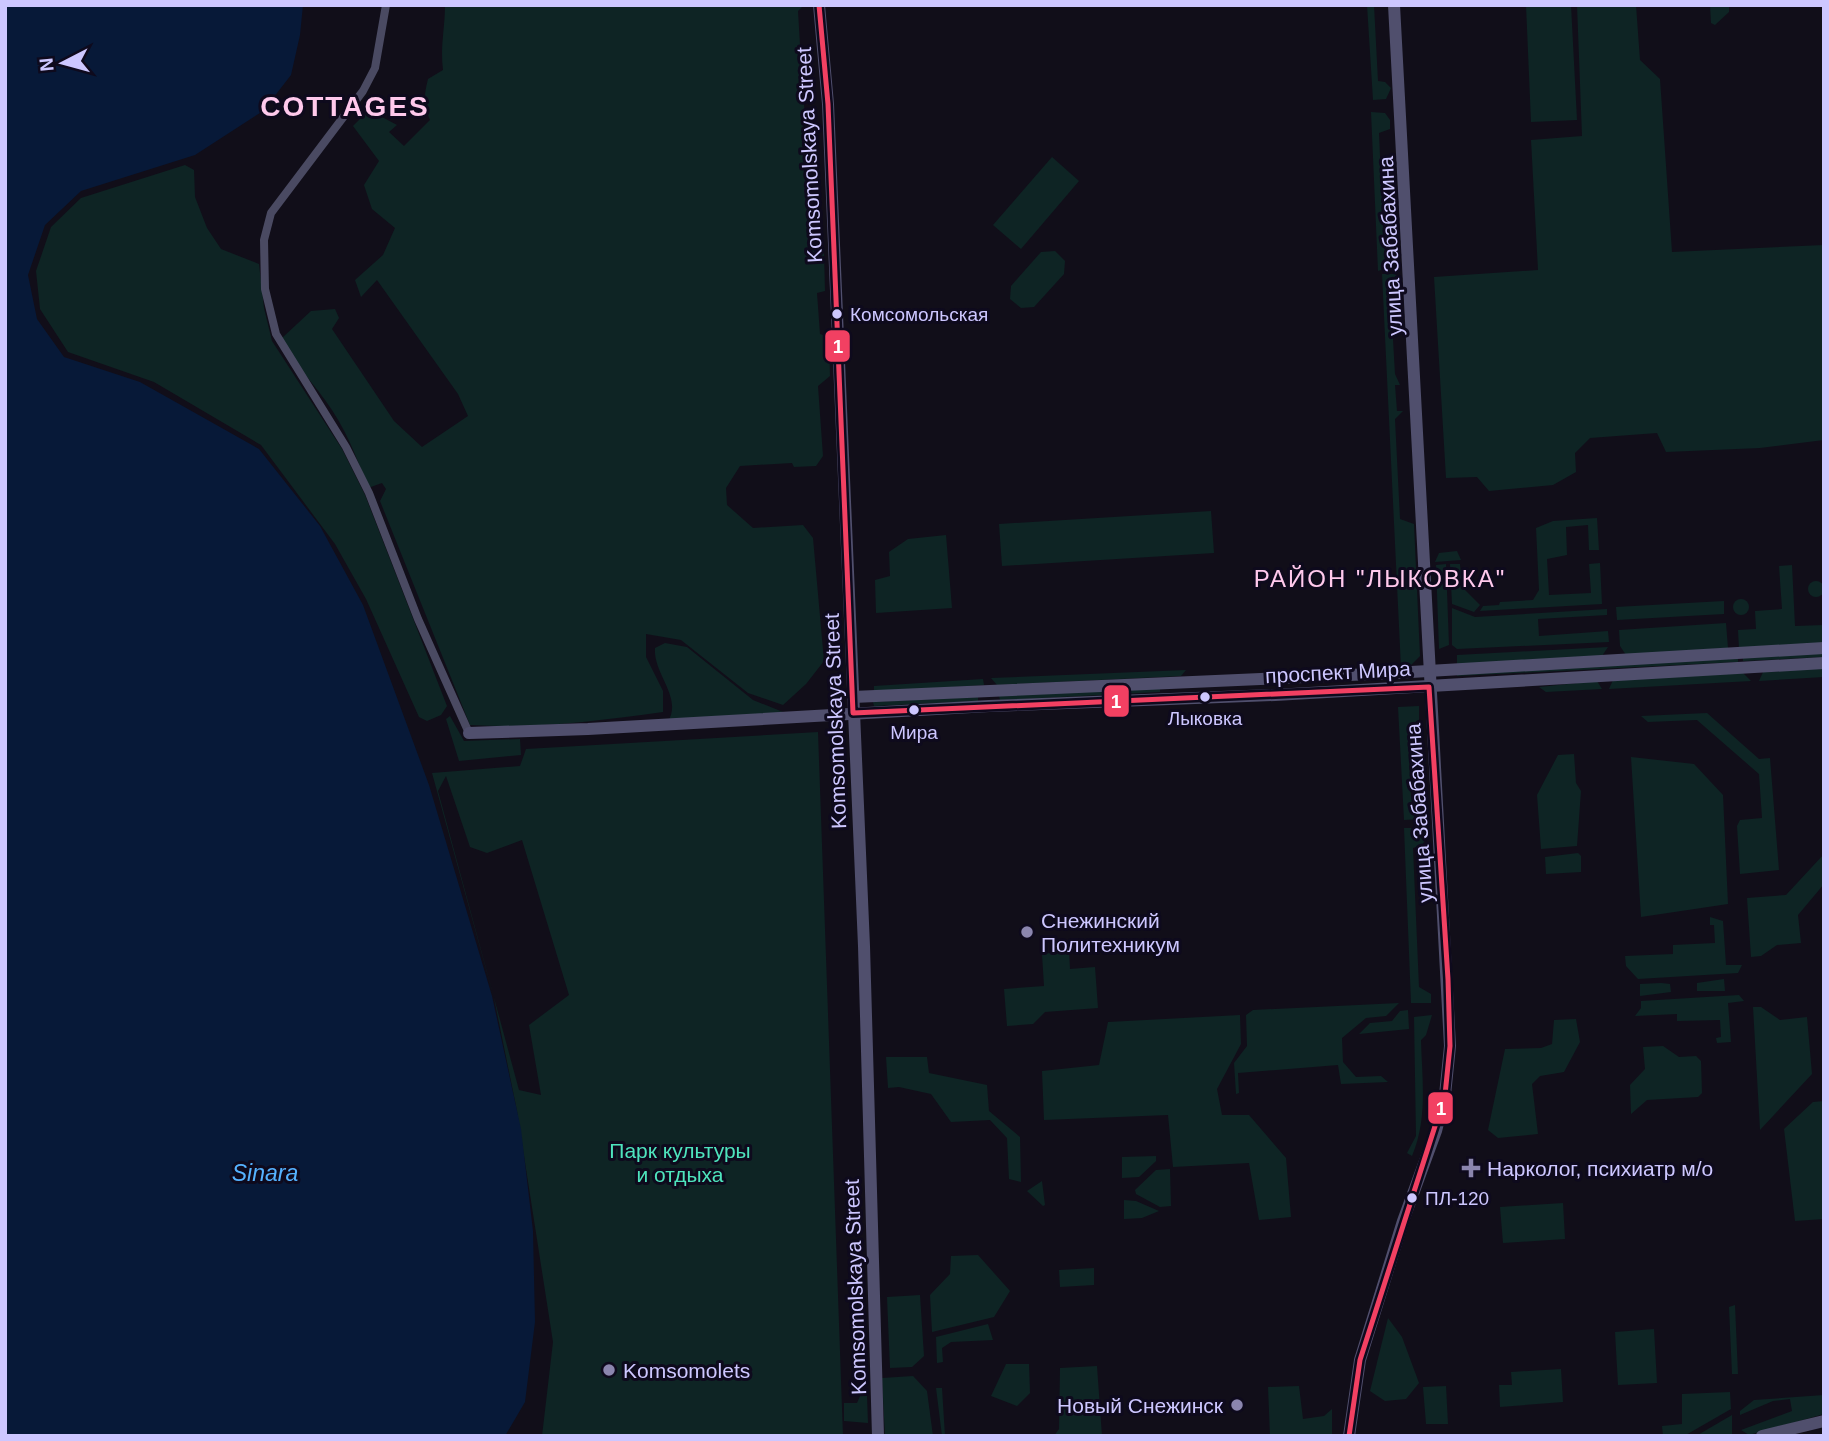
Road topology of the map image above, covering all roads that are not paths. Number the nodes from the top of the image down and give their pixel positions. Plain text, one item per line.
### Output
1 (386, 5) edge
2 (820, 5) edge
3 (1394, 5) edge
4 (1824, 648) edge
5 (1824, 663) edge
6 (1428, 670) junction
7 (1274, 678) junction
8 (1167, 683) junction
9 (1429, 687) junction
10 (988, 691) junction
11 (1275, 695) junction
12 (853, 697) junction
13 (1168, 700) junction
14 (989, 706) junction
15 (853, 713) junction
16 (469, 733) joint
17 (1824, 1421) edge
18 (878, 1436) edge
19 (1349, 1436) edge
20 (1762, 1436) edge

1 - 16 street
2 - 12 street, Komsomolskaya Street
3 - 6 street, улица Забабахина
4 - 6 street, проспект Мира
5 - 9 street, проспект Мира
6 - 7 street, проспект Мира
6 - 9 street, улица Забабахина
7 - 8 street, проспект Мира
7 - 11 street
8 - 10 street, проспект Мира
8 - 13 street
9 - 11 street, проспект Мира
9 - 19 street, улица Забабахина
10 - 12 street, проспект Мира
10 - 14 street
11 - 13 street, проспект Мира
12 - 15 street, Komsomolskaya Street
13 - 14 street, проспект Мира
14 - 15 street, проспект Мира
15 - 16 street, проспект Мира
15 - 18 street, Komsomolskaya Street
17 - 20 street

